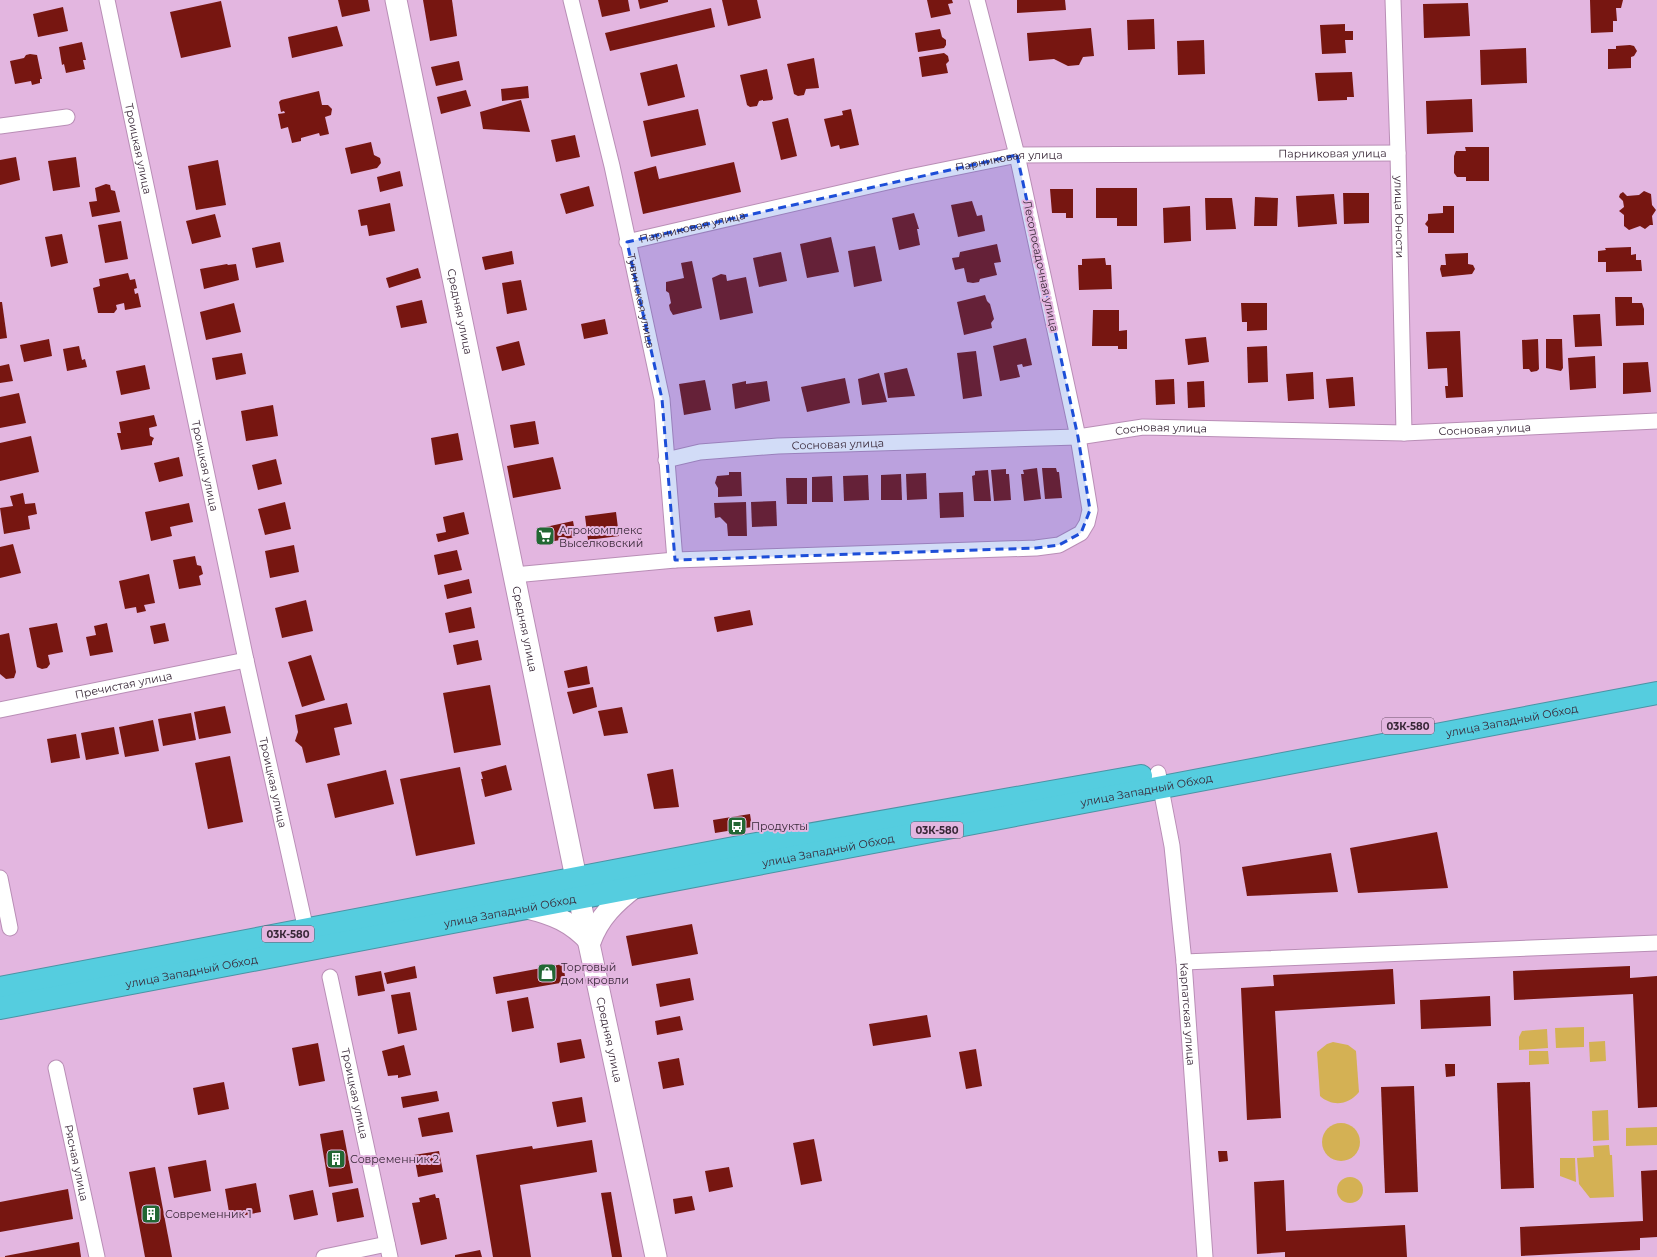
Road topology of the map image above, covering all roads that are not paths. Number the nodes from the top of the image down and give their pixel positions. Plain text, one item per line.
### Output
1 (107, 0) edge
2 (396, 0) edge
3 (571, 0) edge
4 (977, 0) edge
5 (1392, 0) edge
6 (67, 117) dead end
7 (0, 126) edge
8 (1398, 153) junction
9 (1017, 155) junction
10 (627, 242) junction
11 (1657, 421) edge
12 (1404, 433) junction
13 (1078, 437) junction
14 (666, 460) junction
15 (674, 560) junction
16 (514, 575) junction
17 (246, 660) junction
18 (1657, 680) edge
19 (1657, 693) edge
20 (0, 710) edge
21 (1159, 781) junction
22 (0, 878) edge
23 (636, 886) junction
24 (577, 888) junction
25 (527, 908) junction
26 (10, 928) dead end
27 (306, 930) junction
28 (590, 942) junction
29 (1657, 943) edge
30 (1184, 962) junction
31 (330, 977) dead end
32 (0, 988) edge
33 (0, 1008) edge
34 (56, 1068) dead end
35 (389, 1250) edge
36 (97, 1257) edge
37 (324, 1257) edge
38 (656, 1257) edge
39 (1205, 1257) edge

1 - 17 street, Троицкая улица
2 - 16 street, Средняя улица
3 - 10 street, Тувинская улица
4 - 9 street, Лесопосадочная улица
5 - 8 street, улица Юности
6 - 7 street
8 - 9 street, Парниковая улица
8 - 12 street, улица Юности
9 - 10 street, Парниковая улица
9 - 13 street, Лесопосадочная улица
10 - 14 street, Тувинская улица
11 - 12 street, Сосновая улица
12 - 13 street, Сосновая улица
13 - 14 street, Сосновая улица
13 - 15 street, Лесопосадочная улица
14 - 15 street, Тувинская улица
15 - 16 street
16 - 24 street, Средняя улица
17 - 20 street, Пречистая улица
17 - 27 street, Троицкая улица
18 - 21 highway, улица Западный Обход / 03К-580
19 - 21 highway, улица Западный Обход / 03К-580
21 - 23 highway, улица Западный Обход / 03К-580
21 - 24 highway, улица Западный Обход / 03К-580
21 - 30 street, Карпатская улица
22 - 26 street
23 - 24 highway, улица Западный Обход / 03К-580
23 - 28 street
24 - 25 highway, улица Западный Обход / 03К-580
24 - 27 highway, улица Западный Обход / 03К-580
24 - 28 street, Средняя улица
25 - 28 street
25 - 33 highway, улица Западный Обход / 03К-580
27 - 32 highway, улица Западный Обход / 03К-580
28 - 38 street, Средняя улица
29 - 30 street
30 - 39 street, Карпатская улица
31 - 35 street, Троицкая улица
34 - 36 street, Рясная улица
35 - 37 street

